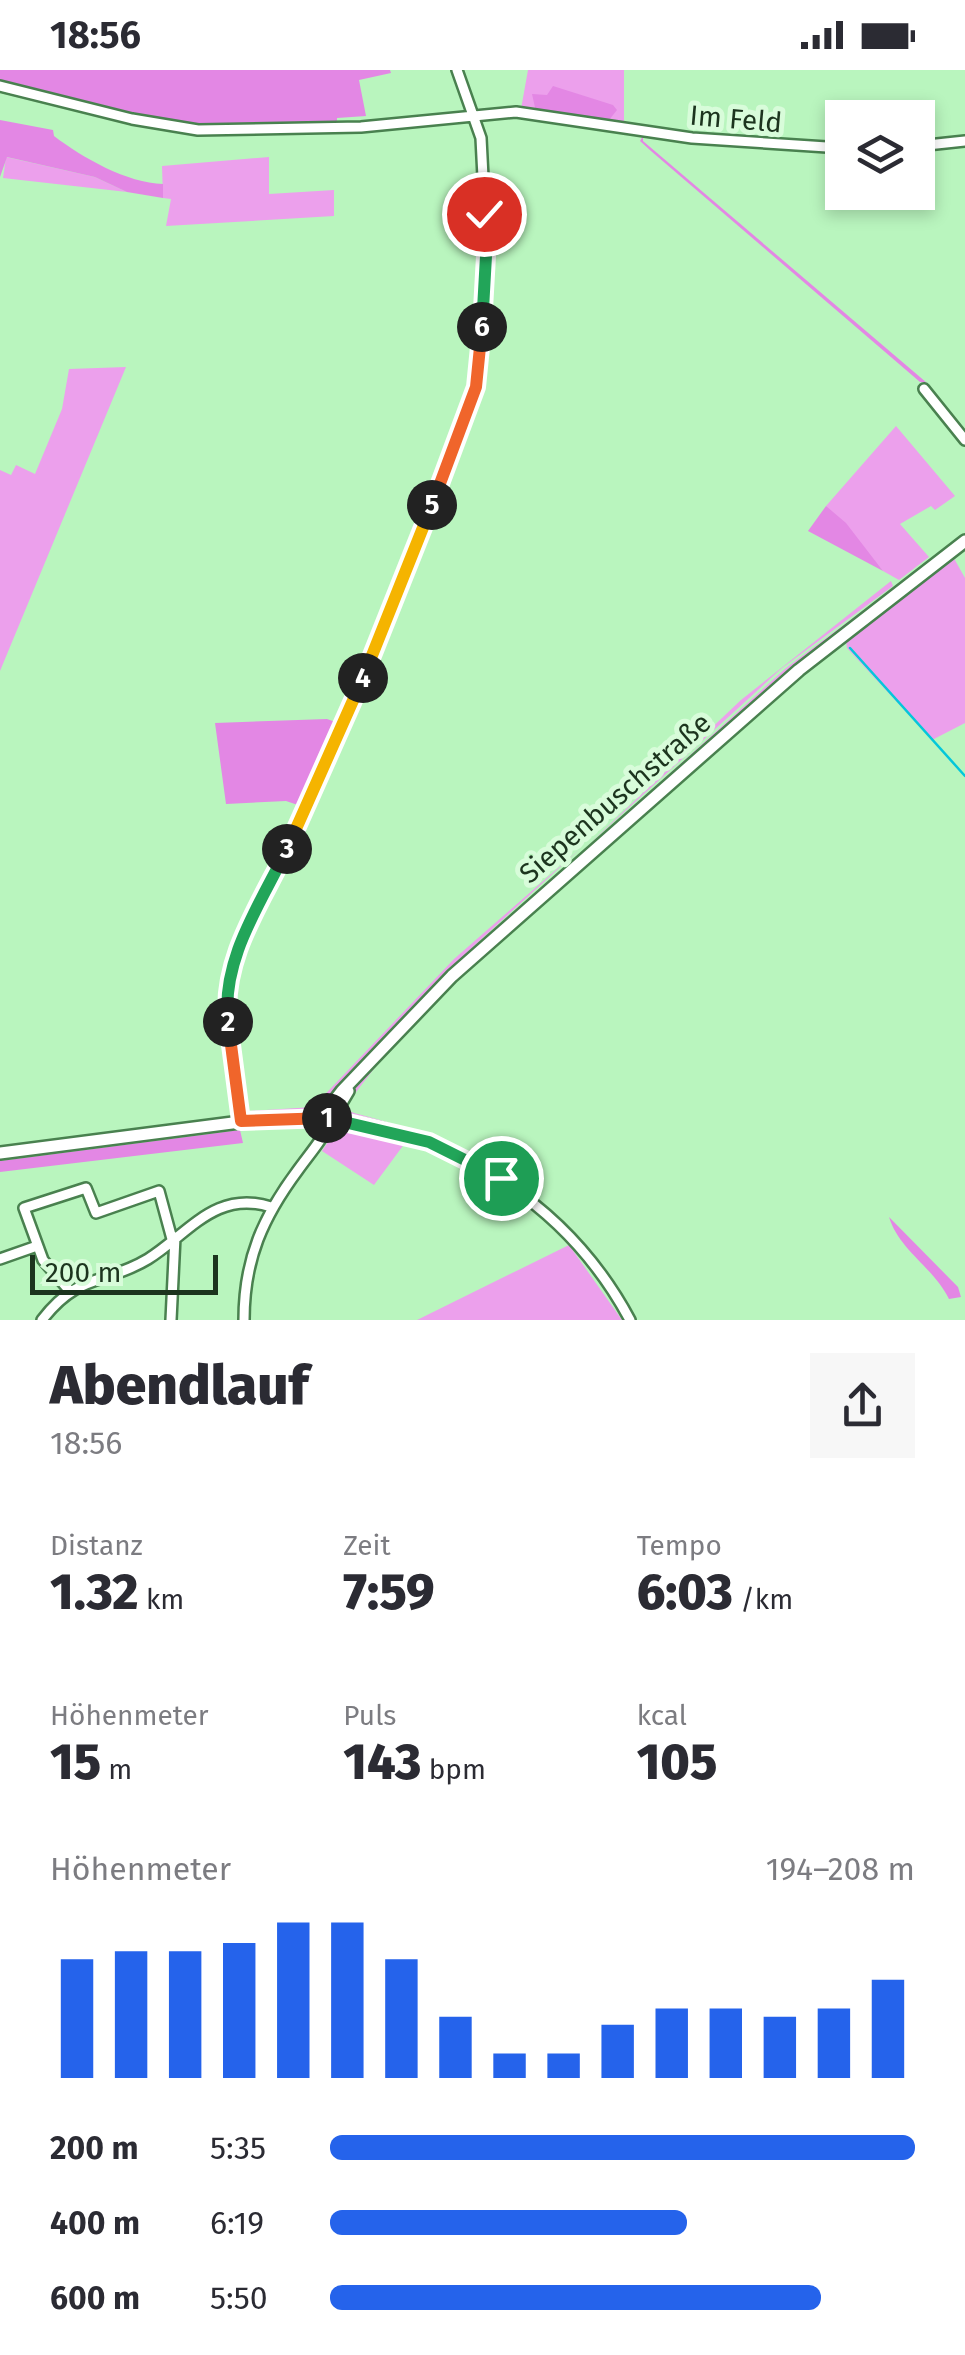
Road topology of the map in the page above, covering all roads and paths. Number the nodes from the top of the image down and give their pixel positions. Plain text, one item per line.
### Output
1 (457, 70) edge
2 (0, 86) edge
3 (475, 113) junction
4 (965, 142) edge
5 (935, 145) edge
6 (825, 147) edge
7 (924, 389) dead end
8 (965, 440) edge
9 (965, 541) edge
10 (327, 1118) junction
11 (241, 1121) junction
12 (0, 1153) edge
13 (271, 1207) junction
14 (174, 1238) junction
15 (38, 1246) junction
16 (0, 1259) edge
17 (69, 1290) junction
18 (52, 1315) edge
19 (42, 1320) edge
20 (170, 1320) edge
21 (244, 1320) edge
22 (630, 1320) edge

1 - 3 street
2 - 3 street, Im Feld
3 - 6 street, Im Feld
3 - 11 street
4 - 5 street
7 - 8 street
9 - 10 main road, Siepenbuschstraße
10 - 11 main road
10 - 13 street
10 - 22 street
11 - 12 main road
13 - 14 street
13 - 21 street
14 - 15 street
14 - 17 street
14 - 20 street
15 - 16 street
15 - 17 street
17 - 18 street
18 - 19 street

